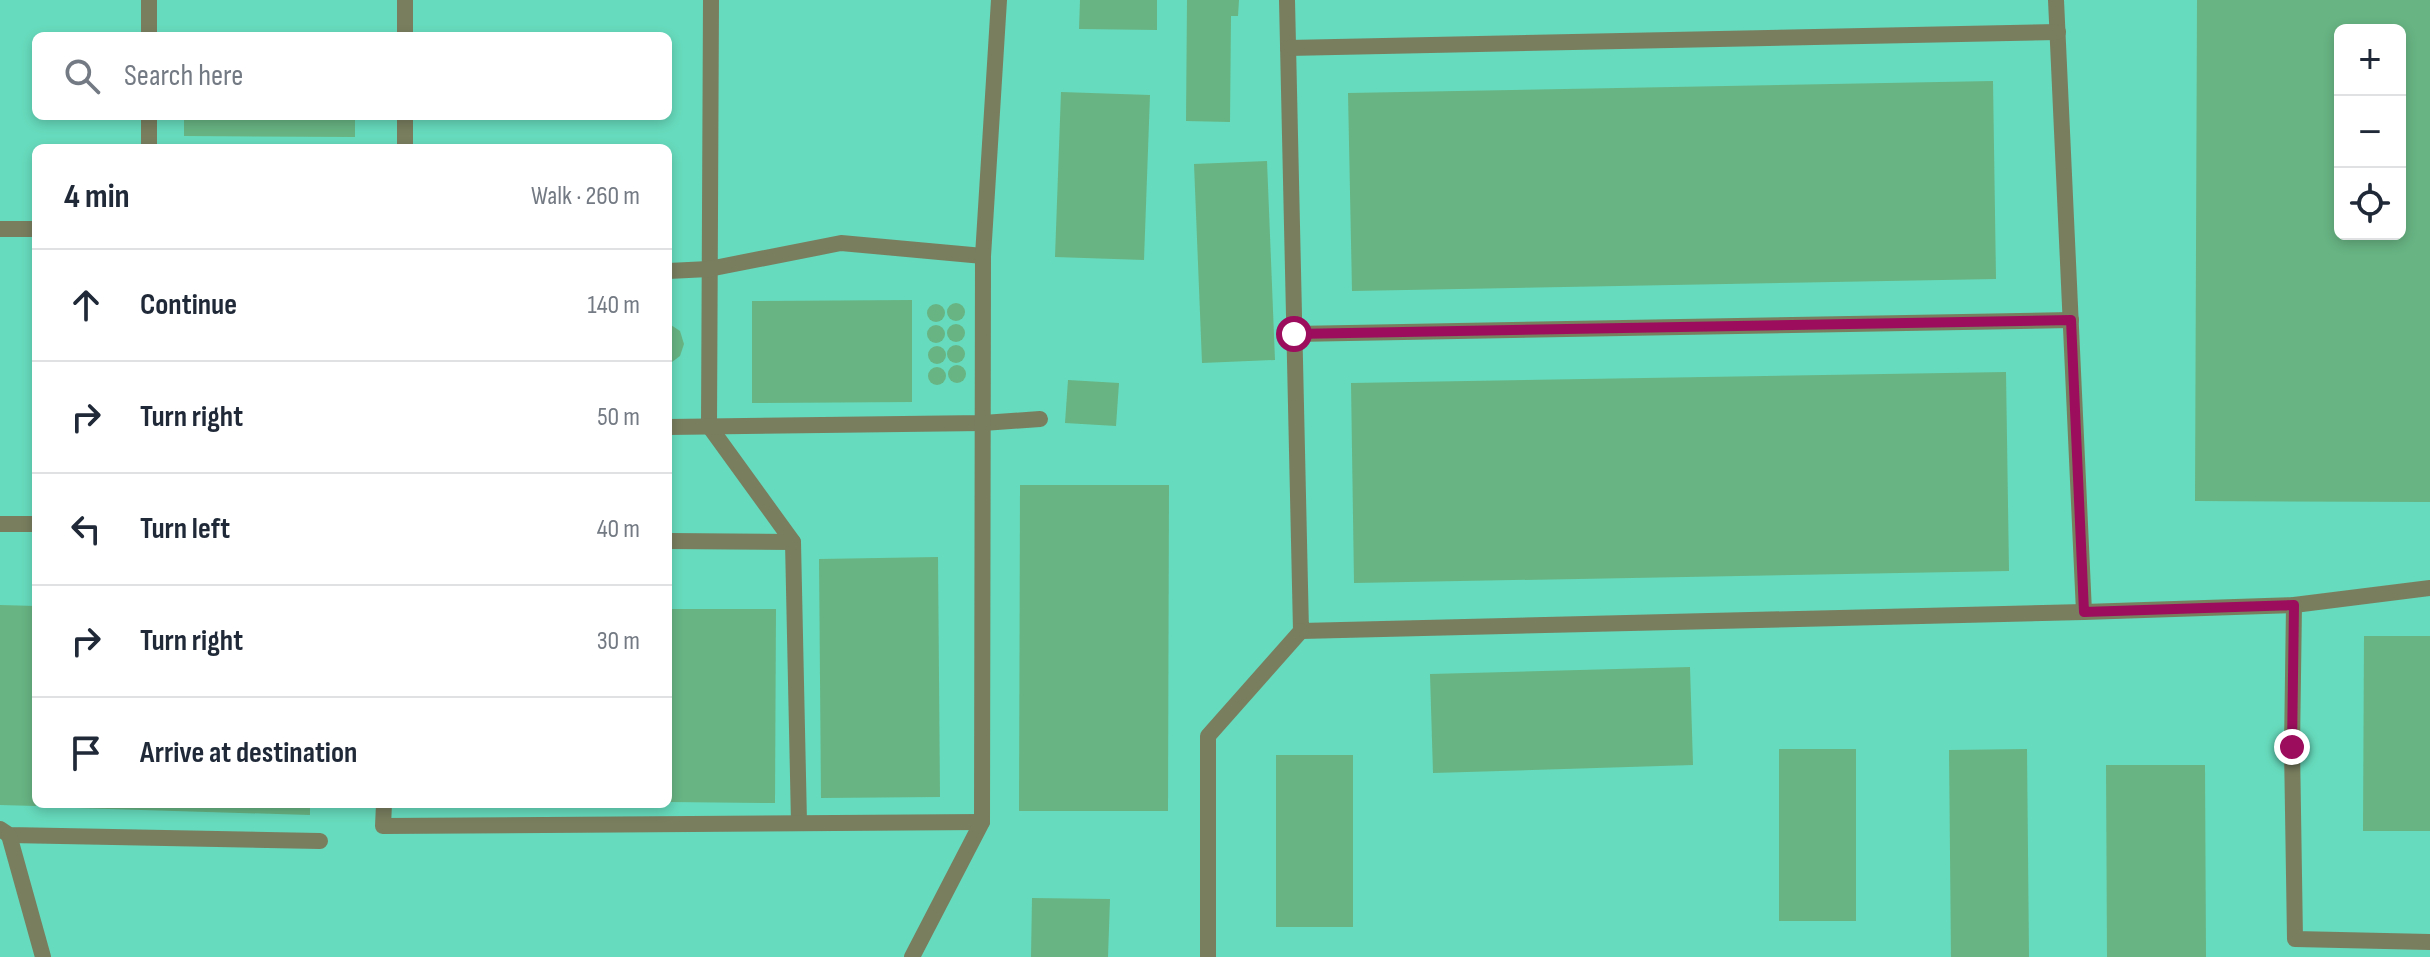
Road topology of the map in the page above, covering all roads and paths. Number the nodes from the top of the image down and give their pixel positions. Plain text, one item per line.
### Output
1 (149, 0) edge
2 (405, 0) edge
3 (711, 0) edge
4 (999, 0) edge
5 (1287, 0) edge
6 (2056, 0) edge
7 (149, 32) edge
8 (405, 32) edge
9 (2058, 32) junction
10 (1288, 48) junction
11 (149, 120) edge
12 (405, 120) edge
13 (149, 144) edge
14 (405, 144) edge
15 (0, 229) edge
16 (32, 229) edge
17 (983, 256) junction
18 (709, 269) junction
19 (672, 271) edge
20 (2071, 320) junction
21 (1294, 334) junction
22 (1040, 419) dead end
23 (983, 423) junction
24 (709, 426) junction
25 (672, 427) edge
26 (0, 524) edge
27 (32, 524) edge
28 (672, 541) edge
29 (793, 542) junction
30 (2430, 588) edge
31 (2294, 605) junction
32 (2084, 612) junction
33 (1301, 631) junction
34 (384, 808) edge
35 (982, 822) junction
36 (799, 823) junction
37 (4, 832) edge
38 (320, 841) dead end
39 (2430, 942) edge
40 (43, 957) edge
41 (912, 957) edge
42 (1208, 957) edge

1 - 7 lane
2 - 8 lane
3 - 18 lane
4 - 17 lane
5 - 10 lane
6 - 9 lane
9 - 10 lane
9 - 20 lane
10 - 21 lane
11 - 13 lane
12 - 14 lane
15 - 16 lane
17 - 18 lane
17 - 23 lane
18 - 19 lane
18 - 24 lane
20 - 21 lane
20 - 32 lane
21 - 33 lane
22 - 23 lane
23 - 24 lane
23 - 35 lane
24 - 25 lane
24 - 29 lane
26 - 27 lane
28 - 29 lane
29 - 36 lane
30 - 31 lane
31 - 32 lane
31 - 39 lane
32 - 33 lane
33 - 42 lane
34 - 36 lane
35 - 36 lane
35 - 41 lane
37 - 38 lane
37 - 40 lane

